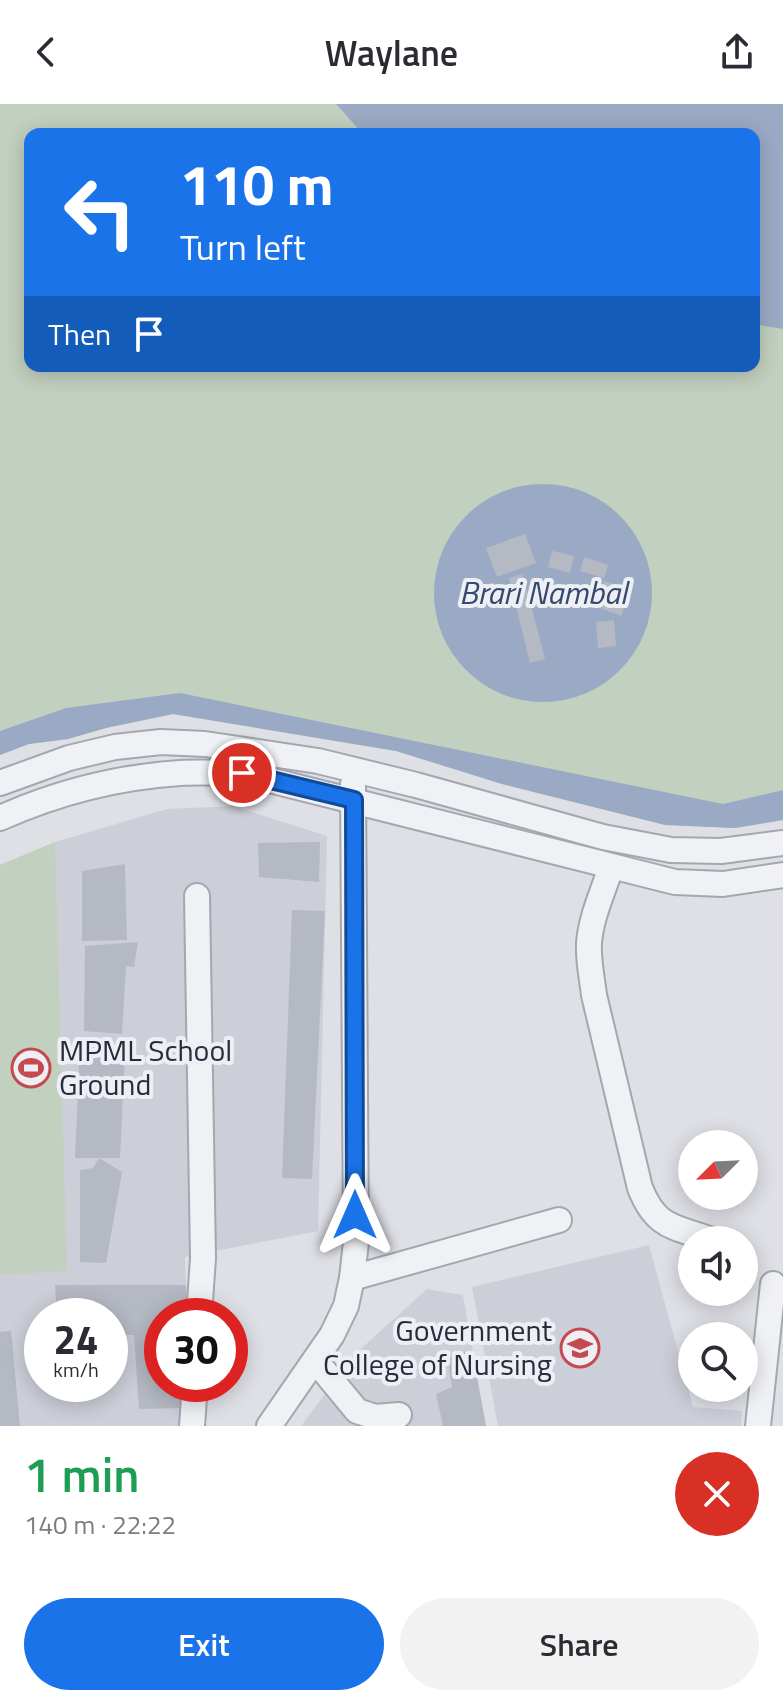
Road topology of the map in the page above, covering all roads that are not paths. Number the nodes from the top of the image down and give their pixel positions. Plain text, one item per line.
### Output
1 (353, 769) junction
2 (0, 783) edge
3 (354, 800) junction
4 (0, 818) edge
5 (783, 843) edge
6 (611, 867) junction
7 (783, 875) edge
8 (197, 896) dead end
9 (559, 1220) dead end
10 (678, 1228) edge
11 (352, 1278) junction
12 (773, 1284) dead end
13 (200, 1298) edge
14 (315, 1360) junction
15 (194, 1402) edge
16 (399, 1415) dead end
17 (192, 1426) edge
18 (269, 1426) edge
19 (758, 1426) edge

1 - 2 street
1 - 3 street
1 - 5 street
3 - 4 street
3 - 6 street
3 - 11 street
6 - 7 street
6 - 10 street
8 - 13 street
9 - 11 street
11 - 14 street
12 - 19 street
14 - 16 street
14 - 18 street
15 - 17 street

